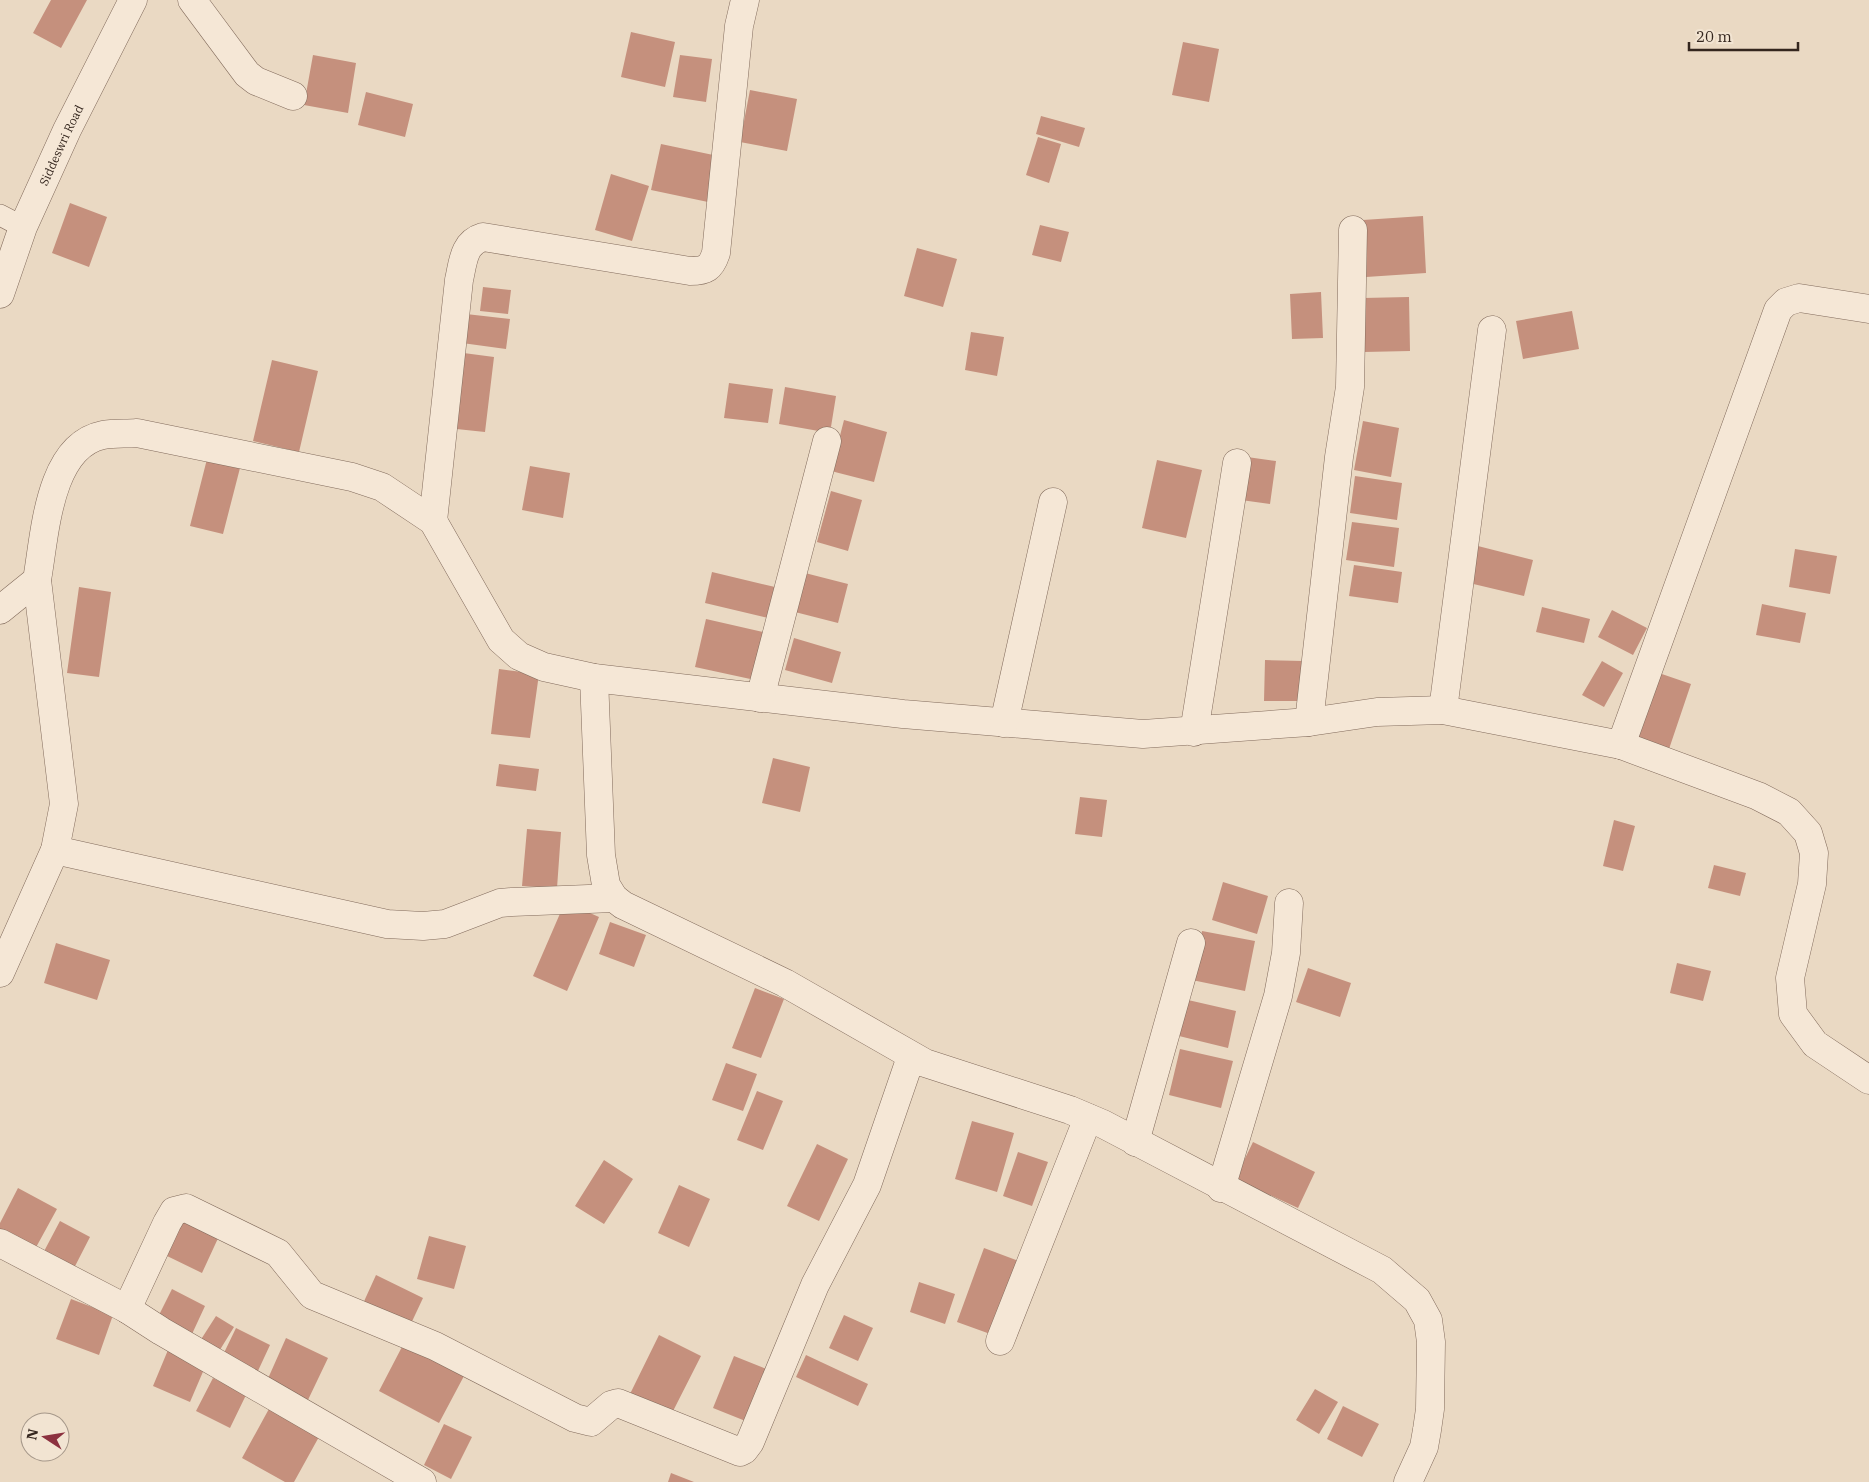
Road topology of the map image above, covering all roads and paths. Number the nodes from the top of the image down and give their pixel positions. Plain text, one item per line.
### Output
1 (133, 0) edge
2 (192, 0) edge
3 (745, 0) edge
4 (293, 96) dead end
5 (11, 221) edge
6 (1353, 230) dead end
7 (0, 294) edge
8 (1869, 309) edge
9 (1492, 330) dead end
10 (827, 441) dead end
11 (1237, 463) dead end
12 (1053, 502) dead end
13 (433, 521) junction
14 (37, 580) junction
15 (0, 610) edge
16 (594, 678) junction
17 (760, 698) junction
18 (1443, 710) junction
19 (1308, 722) junction
20 (1004, 723) junction
21 (1194, 732) junction
22 (1621, 745) junction
23 (55, 850) junction
24 (614, 898) junction
25 (1289, 903) dead end
26 (1190, 943) dead end
27 (0, 973) edge
28 (911, 1057) junction
29 (1869, 1080) edge
30 (1088, 1118) junction
31 (1135, 1142) junction
32 (1221, 1188) junction
33 (0, 1243) edge
34 (127, 1309) junction
35 (1000, 1341) dead end
36 (422, 1482) edge
37 (1408, 1482) edge

1 - 5 street, Siddeswri Road
2 - 4 street
3 - 13 street
5 - 7 street, Siddeswri Road
6 - 19 street
8 - 22 street
9 - 18 street
10 - 17 street
11 - 21 street
12 - 20 street
13 - 14 street
13 - 16 street
14 - 15 street
14 - 23 street
16 - 17 street
16 - 24 street
17 - 20 street
18 - 19 street
18 - 22 street
19 - 21 street
20 - 21 street
22 - 29 street
23 - 24 street
23 - 27 street
24 - 28 street
25 - 32 street
26 - 31 street
28 - 30 street
28 - 34 street
30 - 31 street
30 - 35 street
31 - 32 street
32 - 37 street
33 - 34 street
34 - 36 street

